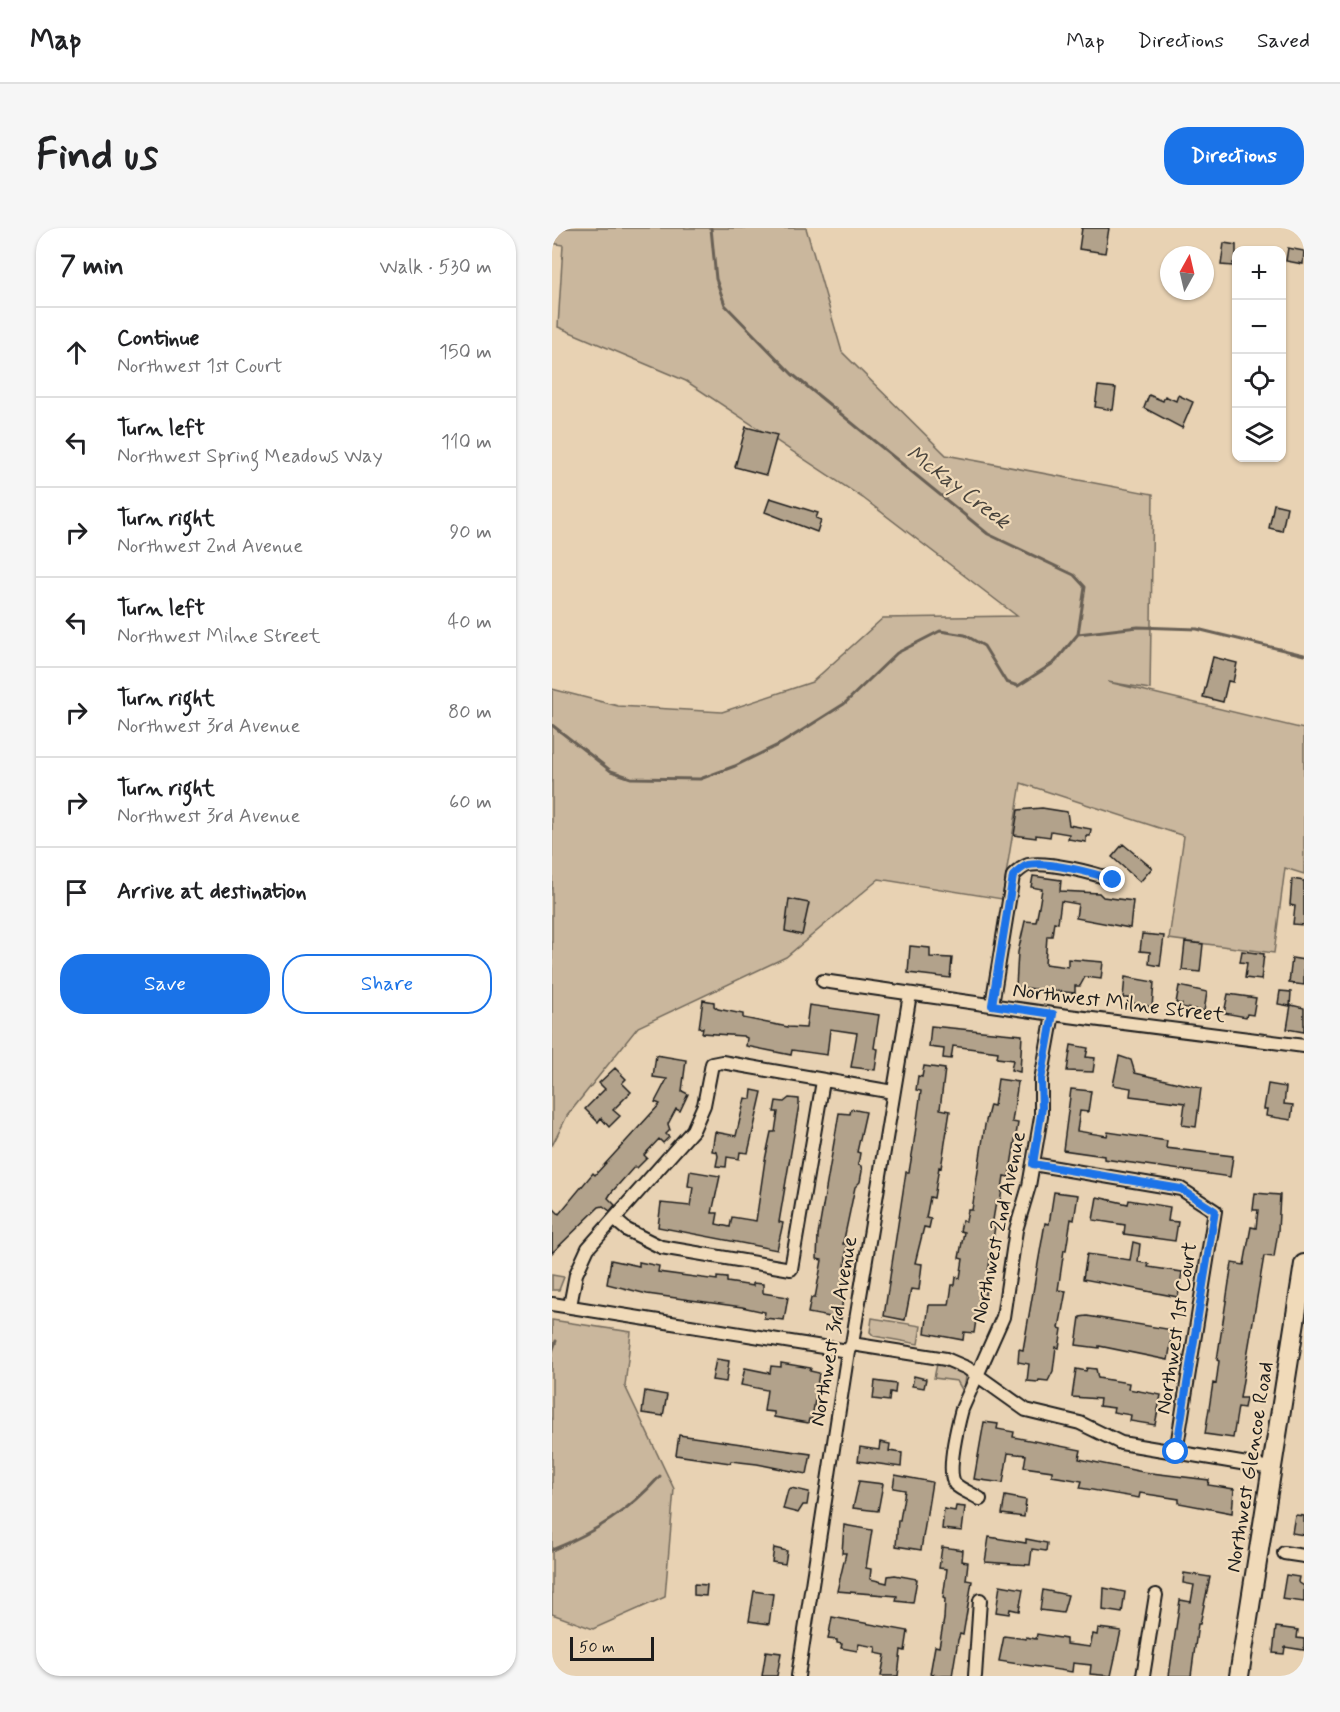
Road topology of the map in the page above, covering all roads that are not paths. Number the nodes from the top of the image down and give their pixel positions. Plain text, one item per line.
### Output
1 (1113, 880) dead end
2 (823, 981) dead end
3 (909, 994) junction
4 (992, 1005) junction
5 (1053, 1014) junction
6 (1304, 1046) edge
7 (823, 1081) junction
8 (893, 1092) junction
9 (1033, 1164) junction
10 (614, 1219) junction
11 (1304, 1264) edge
12 (552, 1304) edge
13 (570, 1306) junction
14 (850, 1348) junction
15 (977, 1376) junction
16 (1176, 1452) junction
17 (1271, 1468) junction
18 (980, 1498) dead end
19 (1284, 1552) dead end
20 (1304, 1556) edge
21 (1156, 1595) dead end
22 (980, 1600) dead end
23 (798, 1676) edge
24 (975, 1676) edge
25 (1143, 1676) edge
26 (1239, 1676) edge

1 - 4 street
2 - 3 street, Northwest Milne Street
3 - 4 street, Northwest Milne Street
3 - 8 street, Northwest 3rd Avenue
4 - 5 street, Northwest Milne Street
5 - 6 street, Northwest Milne Street
5 - 9 street, Northwest 2nd Avenue
7 - 8 street
7 - 10 street
7 - 10 street
8 - 14 street, Northwest 3rd Avenue
9 - 15 street, Northwest 2nd Avenue
9 - 16 street, Northwest 1st Court
10 - 13 street
11 - 17 main road, Northwest Glencoe Road
12 - 13 street
13 - 14 street
14 - 15 street
14 - 23 street, Northwest 3rd Avenue
15 - 16 street
15 - 18 street, Northwest 2nd Avenue
16 - 17 street
17 - 26 main road, Northwest Glencoe Road
19 - 20 street
21 - 25 street
22 - 24 street

